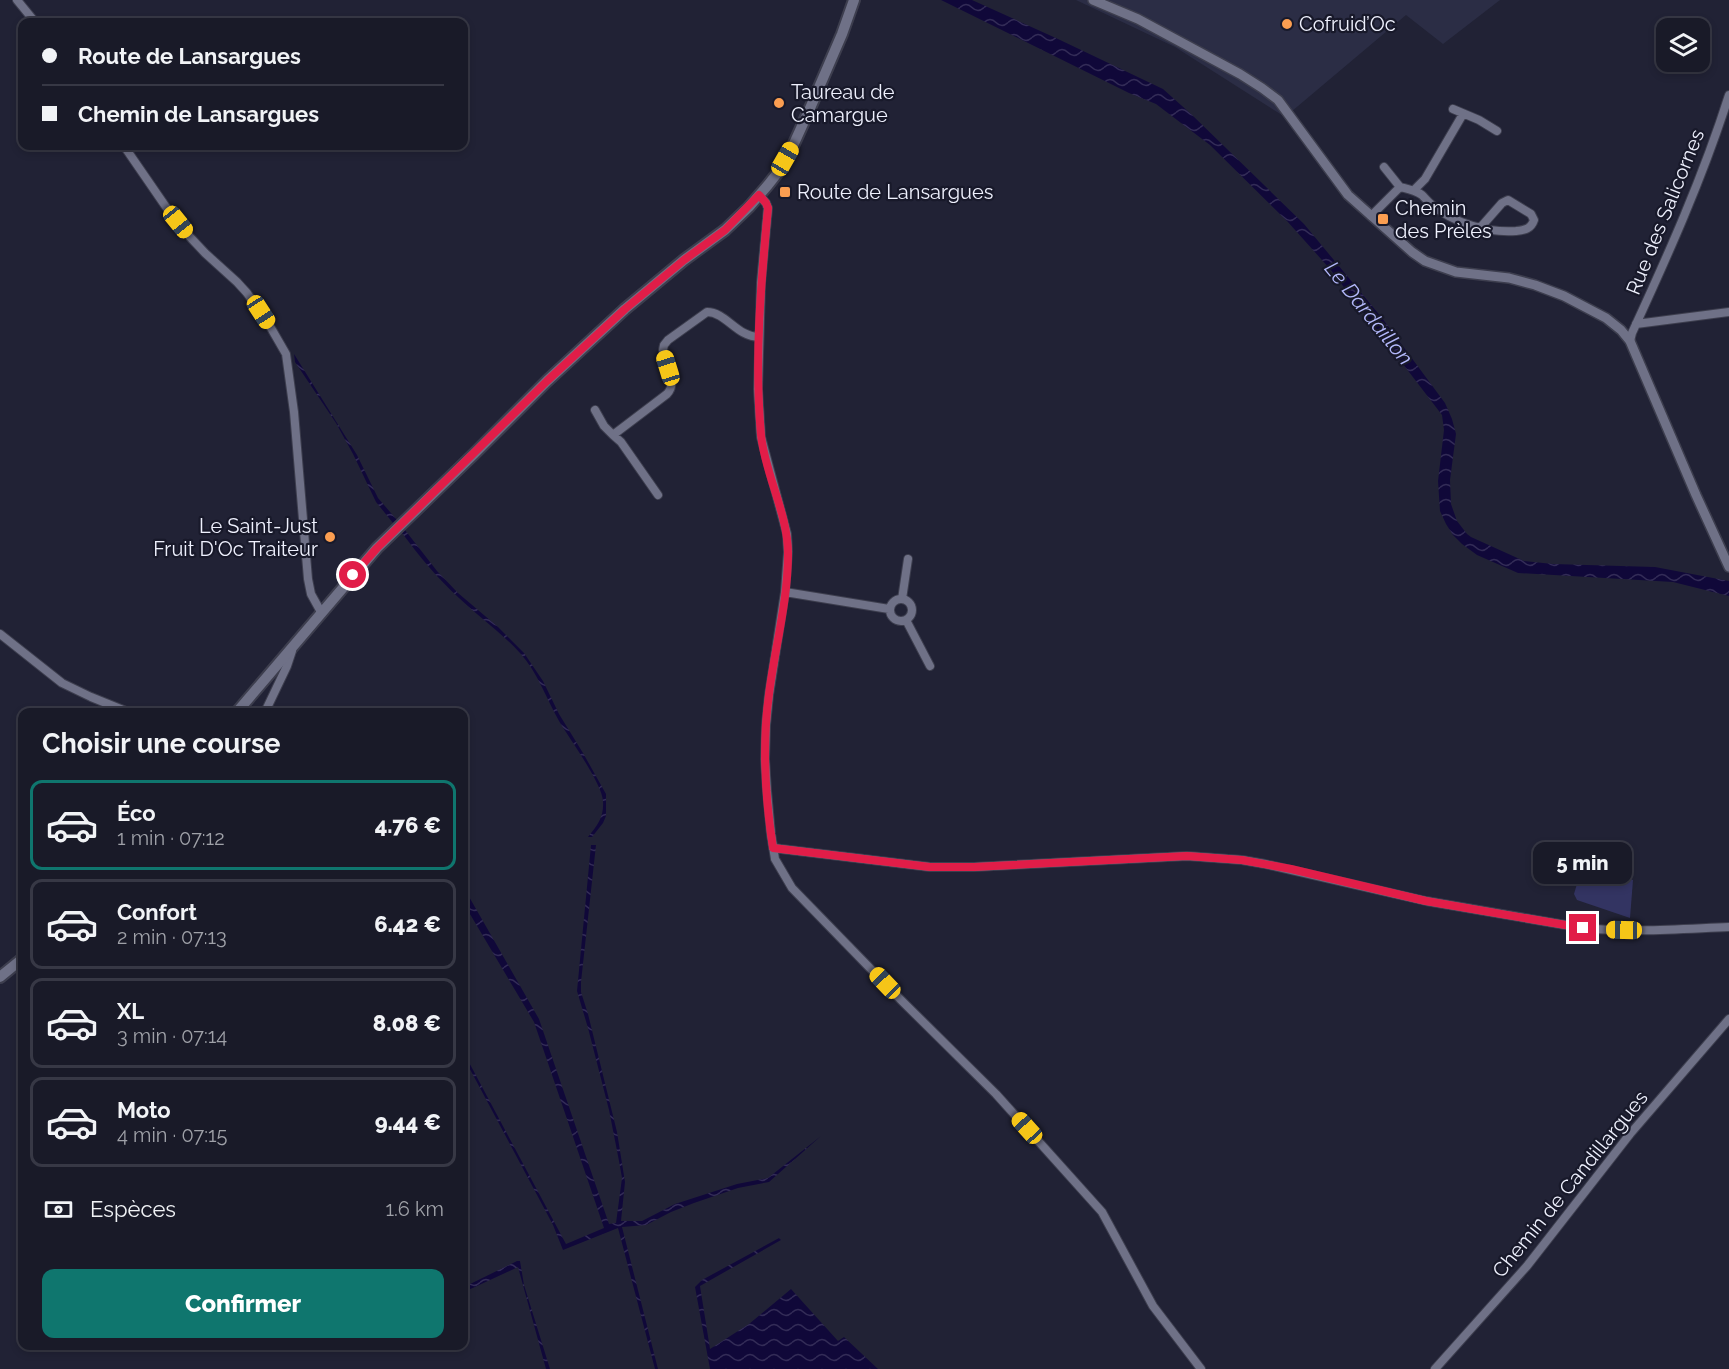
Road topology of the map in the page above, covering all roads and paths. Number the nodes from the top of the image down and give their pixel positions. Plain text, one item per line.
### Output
1 (17, 0) edge
2 (854, 0) edge
3 (1093, 0) edge
4 (31, 18) edge
5 (1729, 95) edge
6 (1454, 109) dead end
7 (1463, 114) junction
8 (1497, 132) dead end
9 (127, 150) edge
10 (1384, 167) dead end
11 (1400, 187) junction
12 (1414, 190) junction
13 (759, 195) junction
14 (1371, 216) junction
15 (1480, 228) junction
16 (1729, 312) edge
17 (1636, 324) junction
18 (759, 337) junction
19 (1630, 341) junction
20 (595, 410) dead end
21 (613, 435) junction
22 (658, 495) dead end
23 (908, 559) dead end
24 (1729, 567) edge
25 (785, 592) junction
26 (902, 599) junction
27 (889, 609) junction
28 (321, 612) junction
29 (906, 620) junction
30 (0, 634) edge
31 (294, 645) junction
32 (930, 666) dead end
33 (118, 708) edge
34 (240, 708) edge
35 (267, 708) edge
36 (773, 848) junction
37 (1729, 927) edge
38 (18, 962) edge
39 (0, 977) edge
40 (1729, 1019) edge
41 (1201, 1369) edge
42 (1436, 1369) edge

1 - 4 street
2 - 13 main road
3 - 14 street
5 - 17 street, Rue des Salicornes
6 - 7 street
7 - 8 street
7 - 12 street
9 - 28 street
10 - 11 street
11 - 12 street
11 - 14 street
12 - 15 street
13 - 18 street
13 - 28 main road
14 - 19 street
15 - 15 street
16 - 17 street
17 - 19 street, Rue des Salicornes
18 - 21 street
18 - 25 street
19 - 24 street
20 - 21 street
21 - 22 street
23 - 26 street
25 - 27 street
25 - 36 street
26 - 27 street
26 - 29 street
27 - 29 street
28 - 31 main road
29 - 32 street
30 - 33 street
31 - 34 main road
31 - 35 street
36 - 37 street
36 - 41 street
38 - 39 main road
40 - 42 street, Chemin de Candillargues

